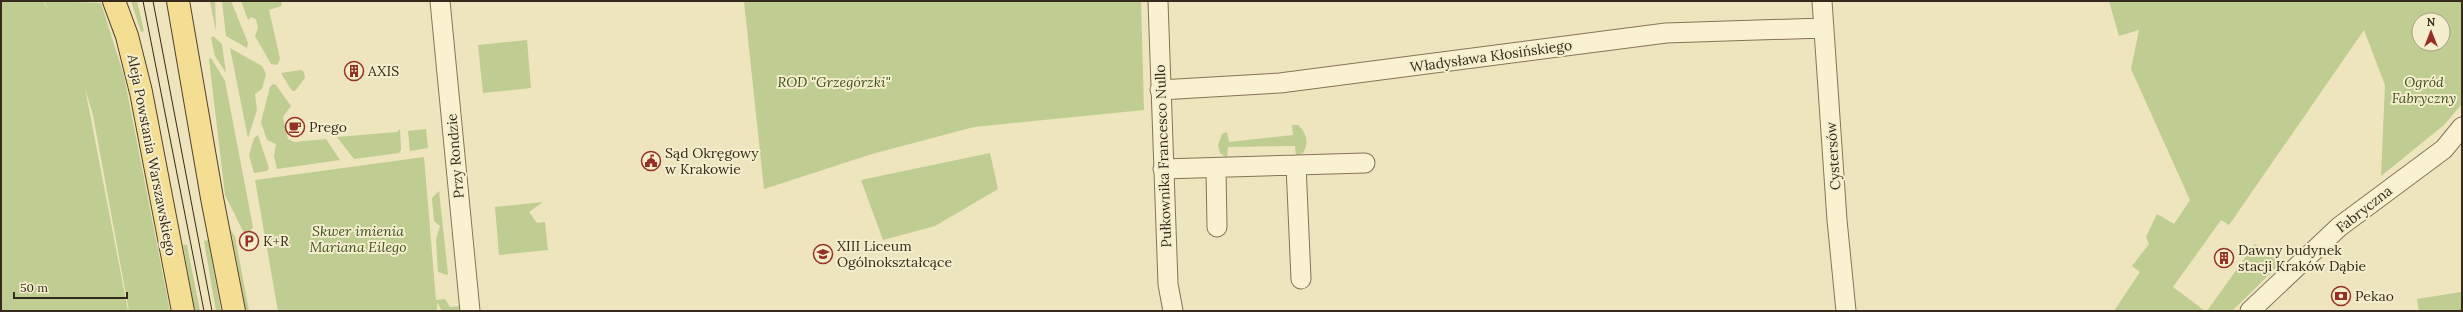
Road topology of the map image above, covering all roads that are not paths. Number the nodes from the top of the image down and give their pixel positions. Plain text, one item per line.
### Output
1 (114, 1) edge
2 (178, 1) edge
3 (440, 1) edge
4 (1158, 1) edge
5 (1822, 1) edge
6 (1823, 28) junction
7 (1160, 90) junction
8 (2462, 127) edge
9 (1365, 163) dead end
10 (1296, 165) junction
11 (1216, 168) junction
12 (1163, 169) junction
13 (1217, 227) dead end
14 (1301, 279) dead end
15 (182, 311) edge
16 (234, 311) edge
17 (470, 311) edge
18 (1173, 311) edge
19 (1846, 311) edge
20 (2250, 311) edge

1 - 15 main road, Aleja Powstania Warszawskiego
2 - 16 main road
3 - 17 street, Przy Rondzie
4 - 7 street, Pułkownika Francesco Nullo
5 - 6 street, Cystersów
6 - 7 street, Władysława Kłosińskiego
6 - 19 street, Cystersów
7 - 12 street, Pułkownika Francesco Nullo
8 - 20 street, Fabryczna
9 - 10 street
10 - 11 street
10 - 14 street
11 - 12 street
11 - 13 street
12 - 18 street, Pułkownika Francesco Nullo

